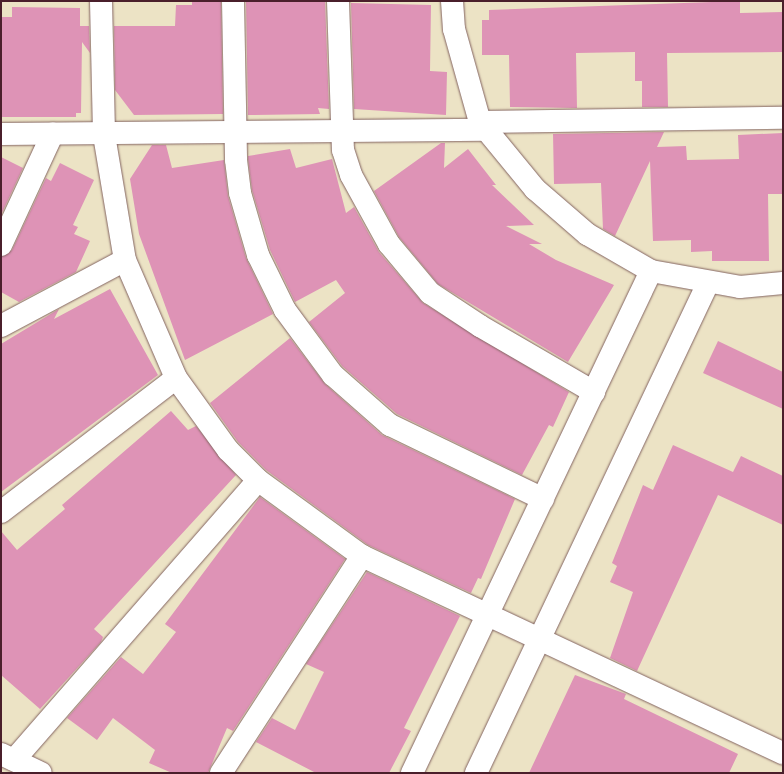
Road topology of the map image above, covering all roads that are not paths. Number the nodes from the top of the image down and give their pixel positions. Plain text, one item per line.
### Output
1 (101, 1) edge
2 (233, 1) edge
3 (338, 1) edge
4 (452, 1) edge
5 (783, 118) edge
6 (483, 126) junction
7 (340, 131) junction
8 (1, 134) edge
9 (53, 134) junction
10 (104, 135) junction
11 (236, 135) junction
12 (1, 245) edge
13 (125, 260) junction
14 (651, 271) junction
15 (708, 283) junction
16 (783, 283) edge
17 (1, 326) edge
18 (176, 378) junction
19 (594, 392) junction
20 (258, 480) junction
21 (543, 499) junction
22 (1, 512) edge
23 (362, 556) junction
24 (488, 614) junction
25 (540, 639) junction
26 (783, 753) edge
27 (7, 757) edge
28 (41, 773) edge
29 (222, 773) edge
30 (412, 773) edge
31 (476, 773) edge

1 - 10 street
2 - 11 street
3 - 7 street
4 - 6 street
5 - 6 street
6 - 7 street
6 - 14 street
7 - 11 street
7 - 19 street
8 - 9 street
9 - 10 street
9 - 12 street
10 - 11 street
10 - 13 street
11 - 21 street
13 - 17 street
13 - 18 street
14 - 15 street
14 - 19 street
15 - 16 street
15 - 25 street
18 - 20 street
18 - 22 street
19 - 21 street
20 - 23 street
20 - 27 street
21 - 24 street
23 - 24 street
23 - 29 street
24 - 25 street
24 - 30 street
25 - 26 street
25 - 31 street
27 - 28 street

